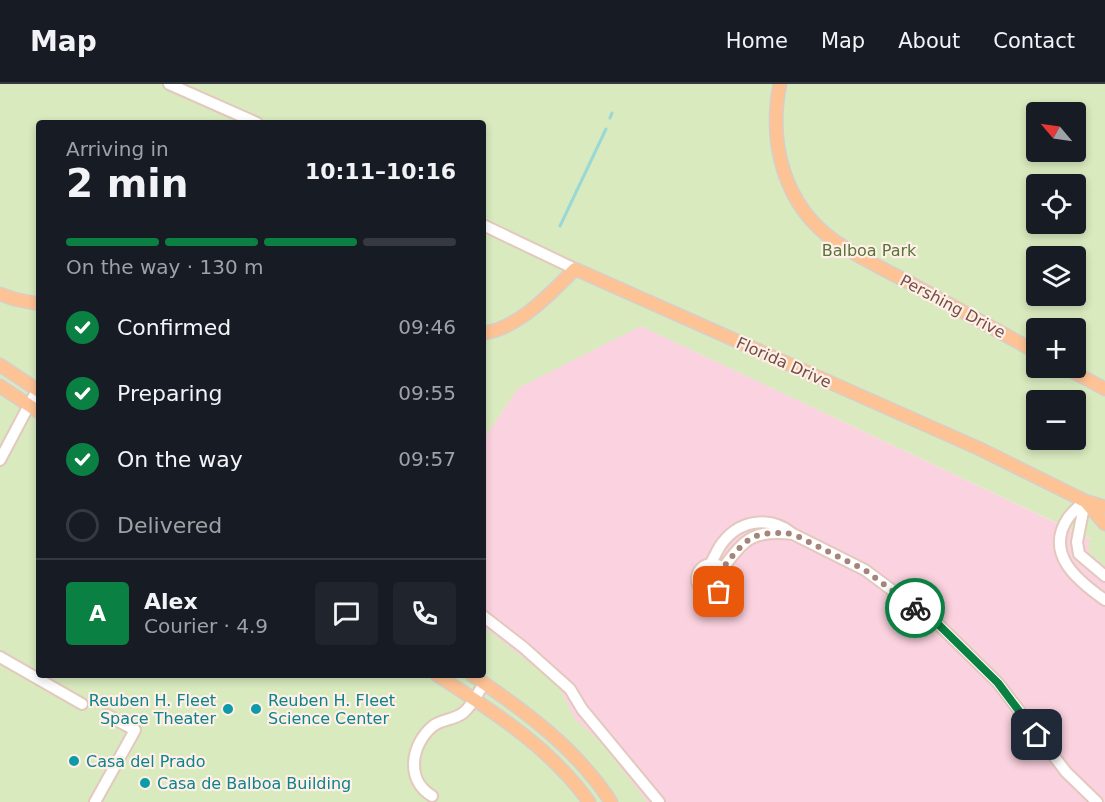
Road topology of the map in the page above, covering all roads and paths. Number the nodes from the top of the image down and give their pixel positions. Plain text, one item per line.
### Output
1 (169, 84) edge
2 (780, 84) edge
3 (250, 120) edge
4 (486, 226) edge
5 (575, 269) junction
6 (0, 294) edge
7 (36, 303) edge
8 (486, 332) edge
9 (1026, 347) edge
10 (0, 364) edge
11 (1085, 378) edge
12 (0, 386) edge
13 (1105, 389) edge
14 (36, 390) edge
15 (34, 409) edge
16 (0, 460) edge
17 (1085, 501) junction
18 (1105, 507) edge
19 (1105, 524) edge
20 (793, 534) junction
21 (711, 563) junction
22 (723, 568) junction
23 (1105, 576) edge
24 (1105, 600) edge
25 (486, 618) edge
26 (0, 657) edge
27 (36, 678) edge
28 (37, 678) edge
29 (441, 678) edge
30 (476, 678) edge
31 (484, 683) junction
32 (474, 699) junction
33 (82, 704) dead end
34 (107, 715) dead end
35 (432, 796) dead end
36 (95, 802) edge
37 (589, 802) edge
38 (611, 802) edge
39 (659, 802) edge
40 (1097, 802) edge

1 - 3 street
2 - 9 main road, Pershing Drive
4 - 5 street, Florida Drive
5 - 8 main road
5 - 17 main road, Florida Drive
6 - 7 main road
10 - 14 main road
11 - 13 main road
12 - 15 main road
15 - 16 street
17 - 18 main road, Florida Drive
17 - 19 main road, Florida Drive
17 - 23 street
17 - 24 street
20 - 21 street
20 - 22 street
20 - 40 street
21 - 22 street
21 - 22 street
25 - 39 street
26 - 27 street
28 - 33 street
29 - 32 main road
30 - 31 main road
31 - 32 street
31 - 38 main road
32 - 35 street
32 - 37 main road
34 - 36 street

